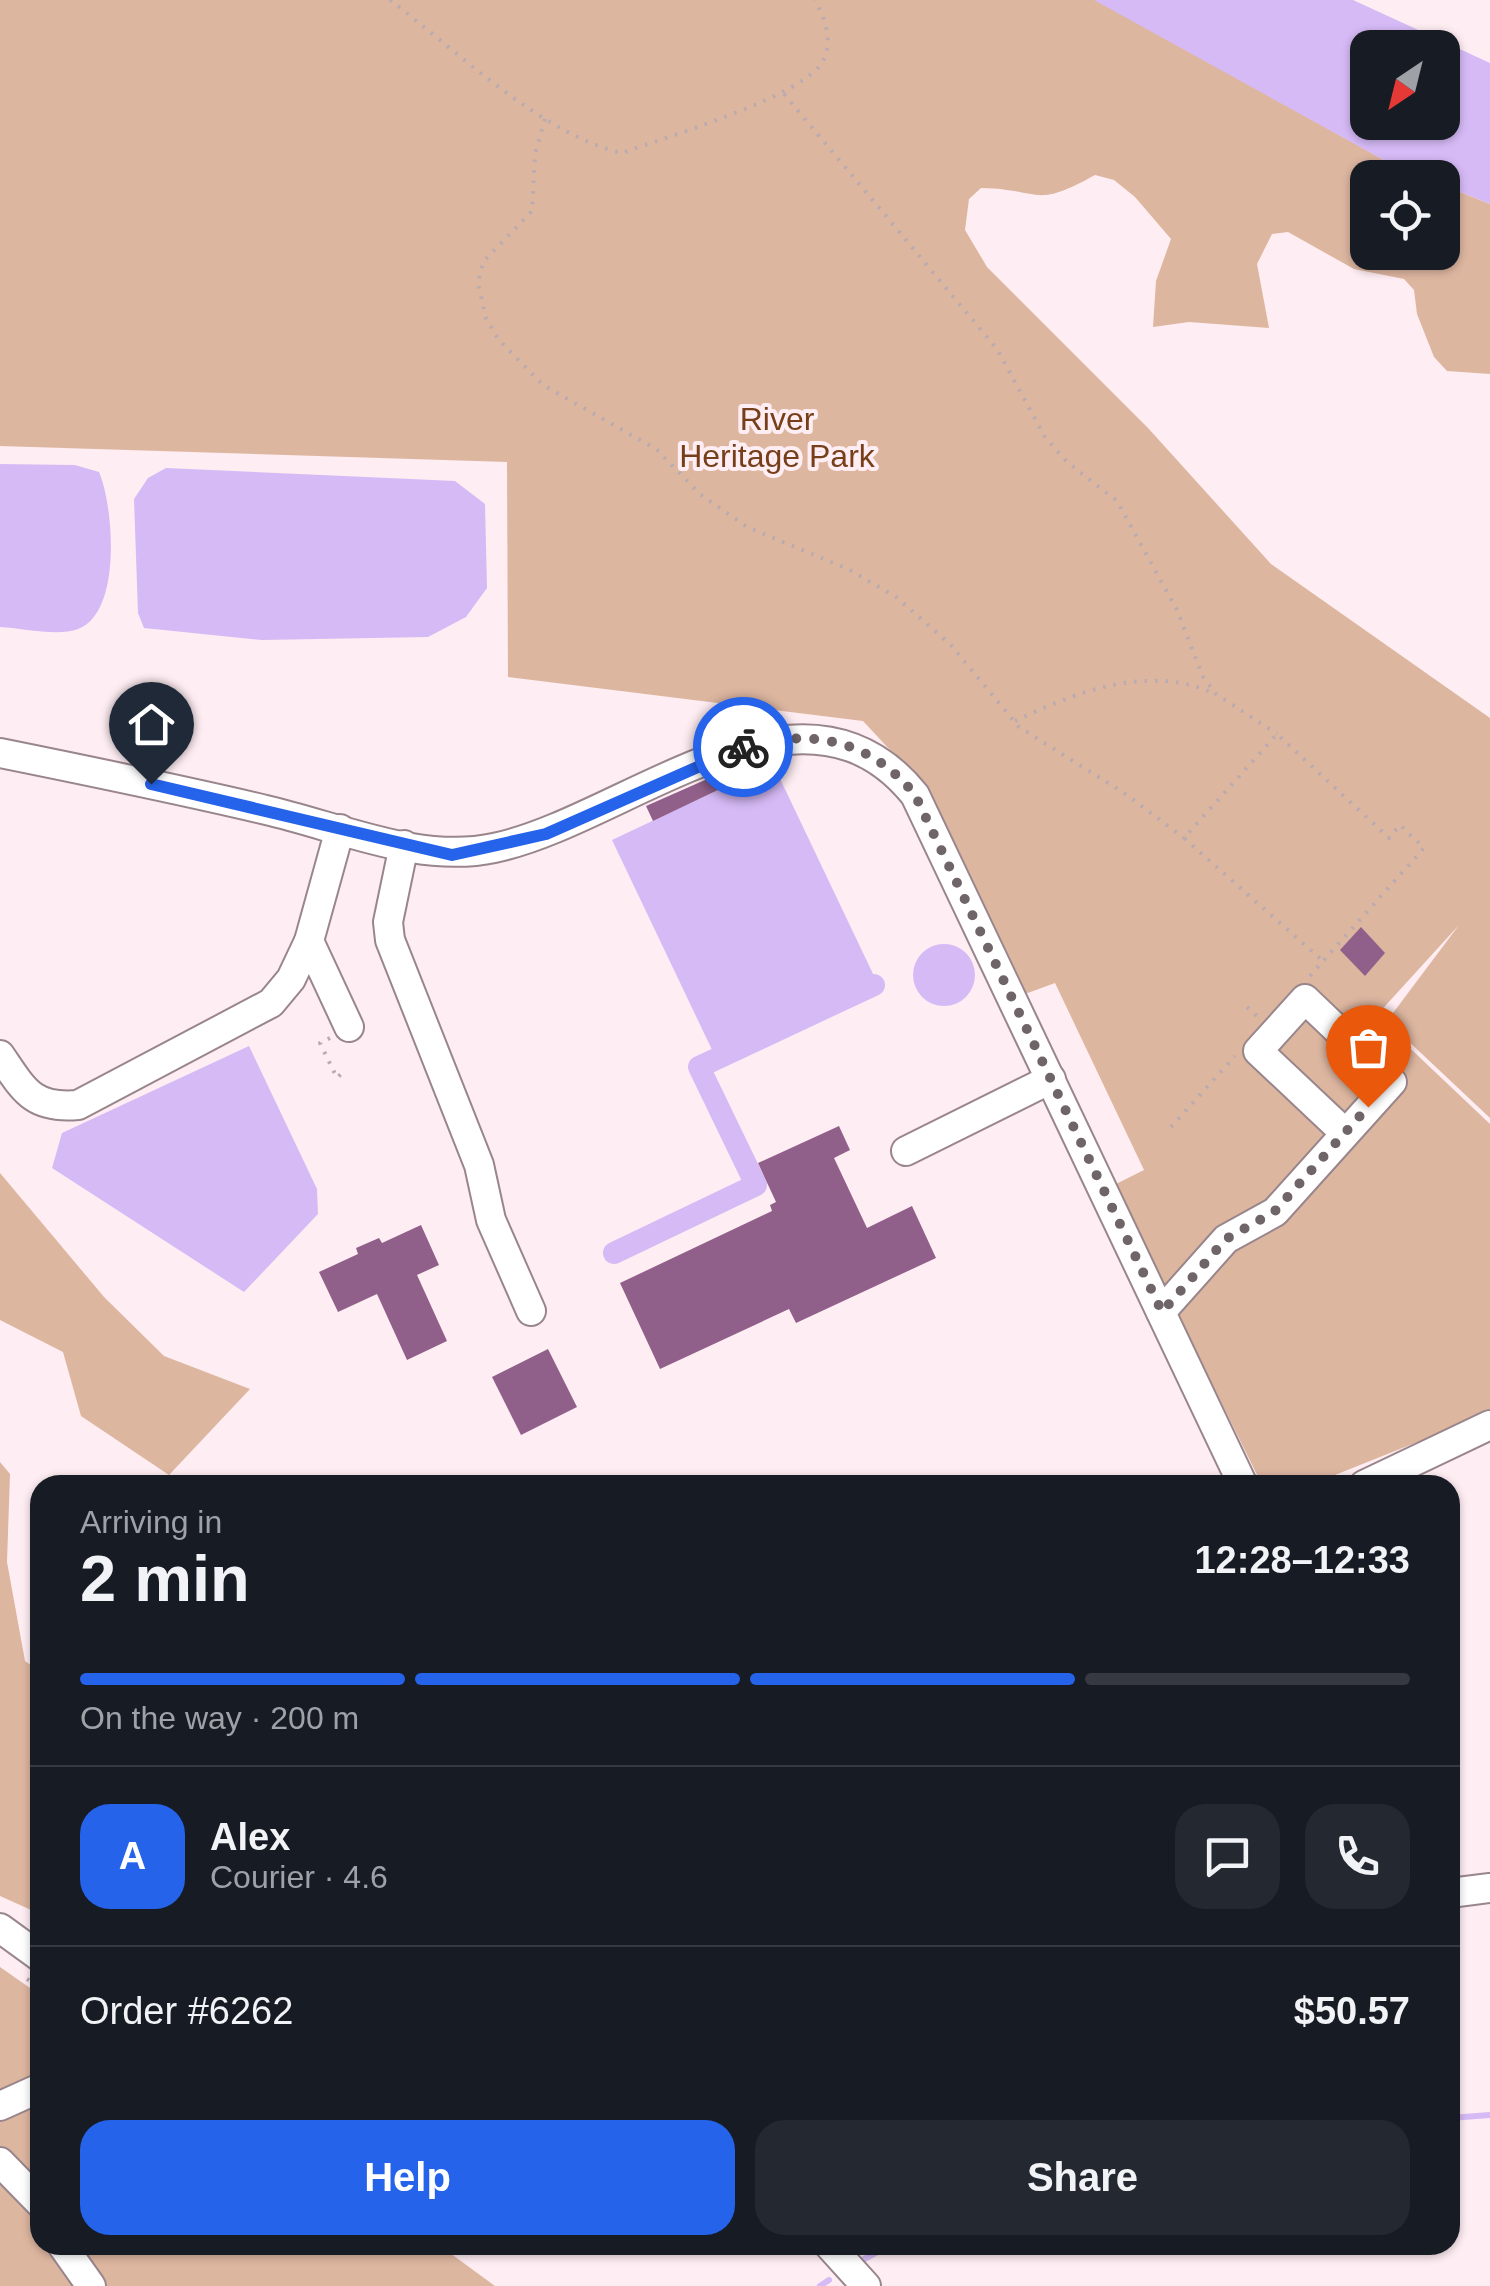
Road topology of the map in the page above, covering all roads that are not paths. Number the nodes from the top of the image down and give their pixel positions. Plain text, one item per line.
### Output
1 (0, 753) edge
2 (340, 829) junction
3 (404, 845) junction
4 (309, 942) junction
5 (349, 1027) road end
6 (0, 1055) edge
7 (1050, 1079) junction
8 (1345, 1133) junction
9 (906, 1151) dead end
10 (531, 1311) dead end
11 (1162, 1312) junction
12 (1490, 1425) edge
13 (1238, 1475) edge
14 (1385, 1475) edge
15 (1490, 1888) edge
16 (1460, 1892) edge
17 (0, 1928) edge
18 (30, 1950) edge
19 (30, 2092) edge
20 (0, 2106) edge
21 (0, 2162) edge
22 (30, 2194) edge
23 (69, 2255) edge
24 (838, 2255) edge
25 (91, 2286) edge
26 (866, 2286) edge

1 - 2 street
2 - 3 street
2 - 4 street
3 - 7 street
3 - 10 street
4 - 5 street
4 - 6 street
7 - 9 street
7 - 11 street
8 - 8 street
8 - 11 street
11 - 13 street
12 - 14 street
15 - 16 street
17 - 18 street
19 - 20 street
21 - 22 street
23 - 25 street
24 - 26 street

